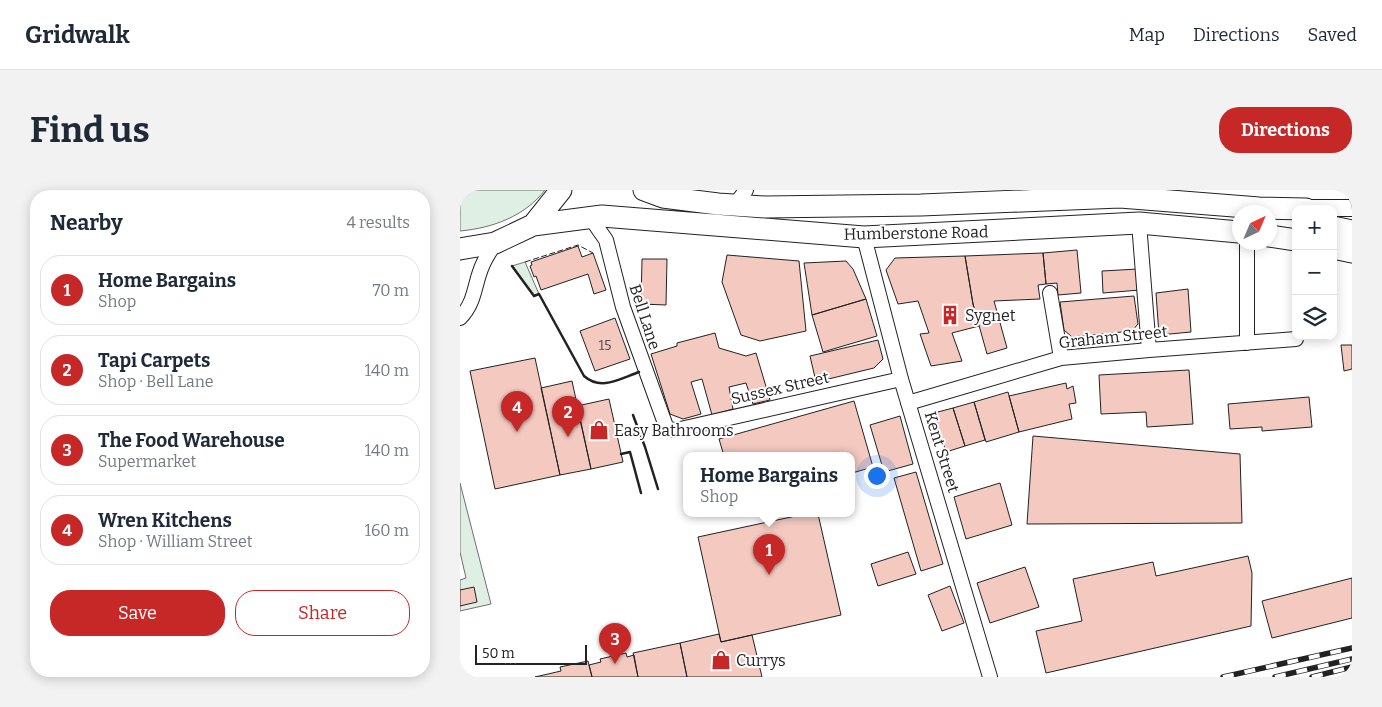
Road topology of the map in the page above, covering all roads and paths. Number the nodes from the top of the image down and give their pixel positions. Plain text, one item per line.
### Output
1 (561, 190) edge
2 (644, 190) edge
3 (741, 197) edge
4 (922, 198) edge
5 (765, 207) junction
6 (1352, 208) edge
7 (1337, 209) edge
8 (1292, 210) edge
9 (1337, 215) edge
10 (590, 217) junction
11 (1352, 218) edge
12 (1139, 223) junction
13 (533, 225) junction
14 (1337, 228) edge
15 (1014, 230) junction
16 (1232, 231) edge
17 (1352, 231) edge
18 (864, 237) junction
19 (1277, 237) edge
20 (1292, 239) edge
21 (495, 243) junction
22 (460, 249) edge
23 (1337, 249) edge
24 (1247, 250) edge
25 (1352, 252) edge
26 (1050, 293) dead end
27 (460, 318) edge
28 (1292, 339) edge
29 (1247, 343) junction
30 (1149, 350) junction
31 (1061, 358) junction
32 (900, 379) junction
33 (908, 403) junction
34 (666, 429) joint
35 (990, 677) edge

1 - 13 main road
2 - 3 main road, Humberstone Road
3 - 5 main road, Humberstone Road
4 - 5 main road, Humberstone Road
4 - 8 main road, Humberstone Road
4 - 15 main road
5 - 18 main road
6 - 7 street
9 - 11 main road
10 - 13 main road, Humberstone Road
10 - 18 main road, Humberstone Road
10 - 34 street, Bell Lane
12 - 15 main road, Humberstone Road
12 - 16 main road, Humberstone Road
12 - 30 street
13 - 21 main road
14 - 17 main road
15 - 18 main road, Humberstone Road
18 - 32 street, Kent Street
19 - 20 main road
21 - 22 main road
21 - 27 street
23 - 25 main road
24 - 29 street
26 - 31 street
28 - 29 street, Graham Street
29 - 30 street, Graham Street
30 - 31 street, Graham Street
31 - 33 street, Graham Street
32 - 33 street, Kent Street
32 - 34 street, Sussex Street
33 - 35 street, Kent Street

